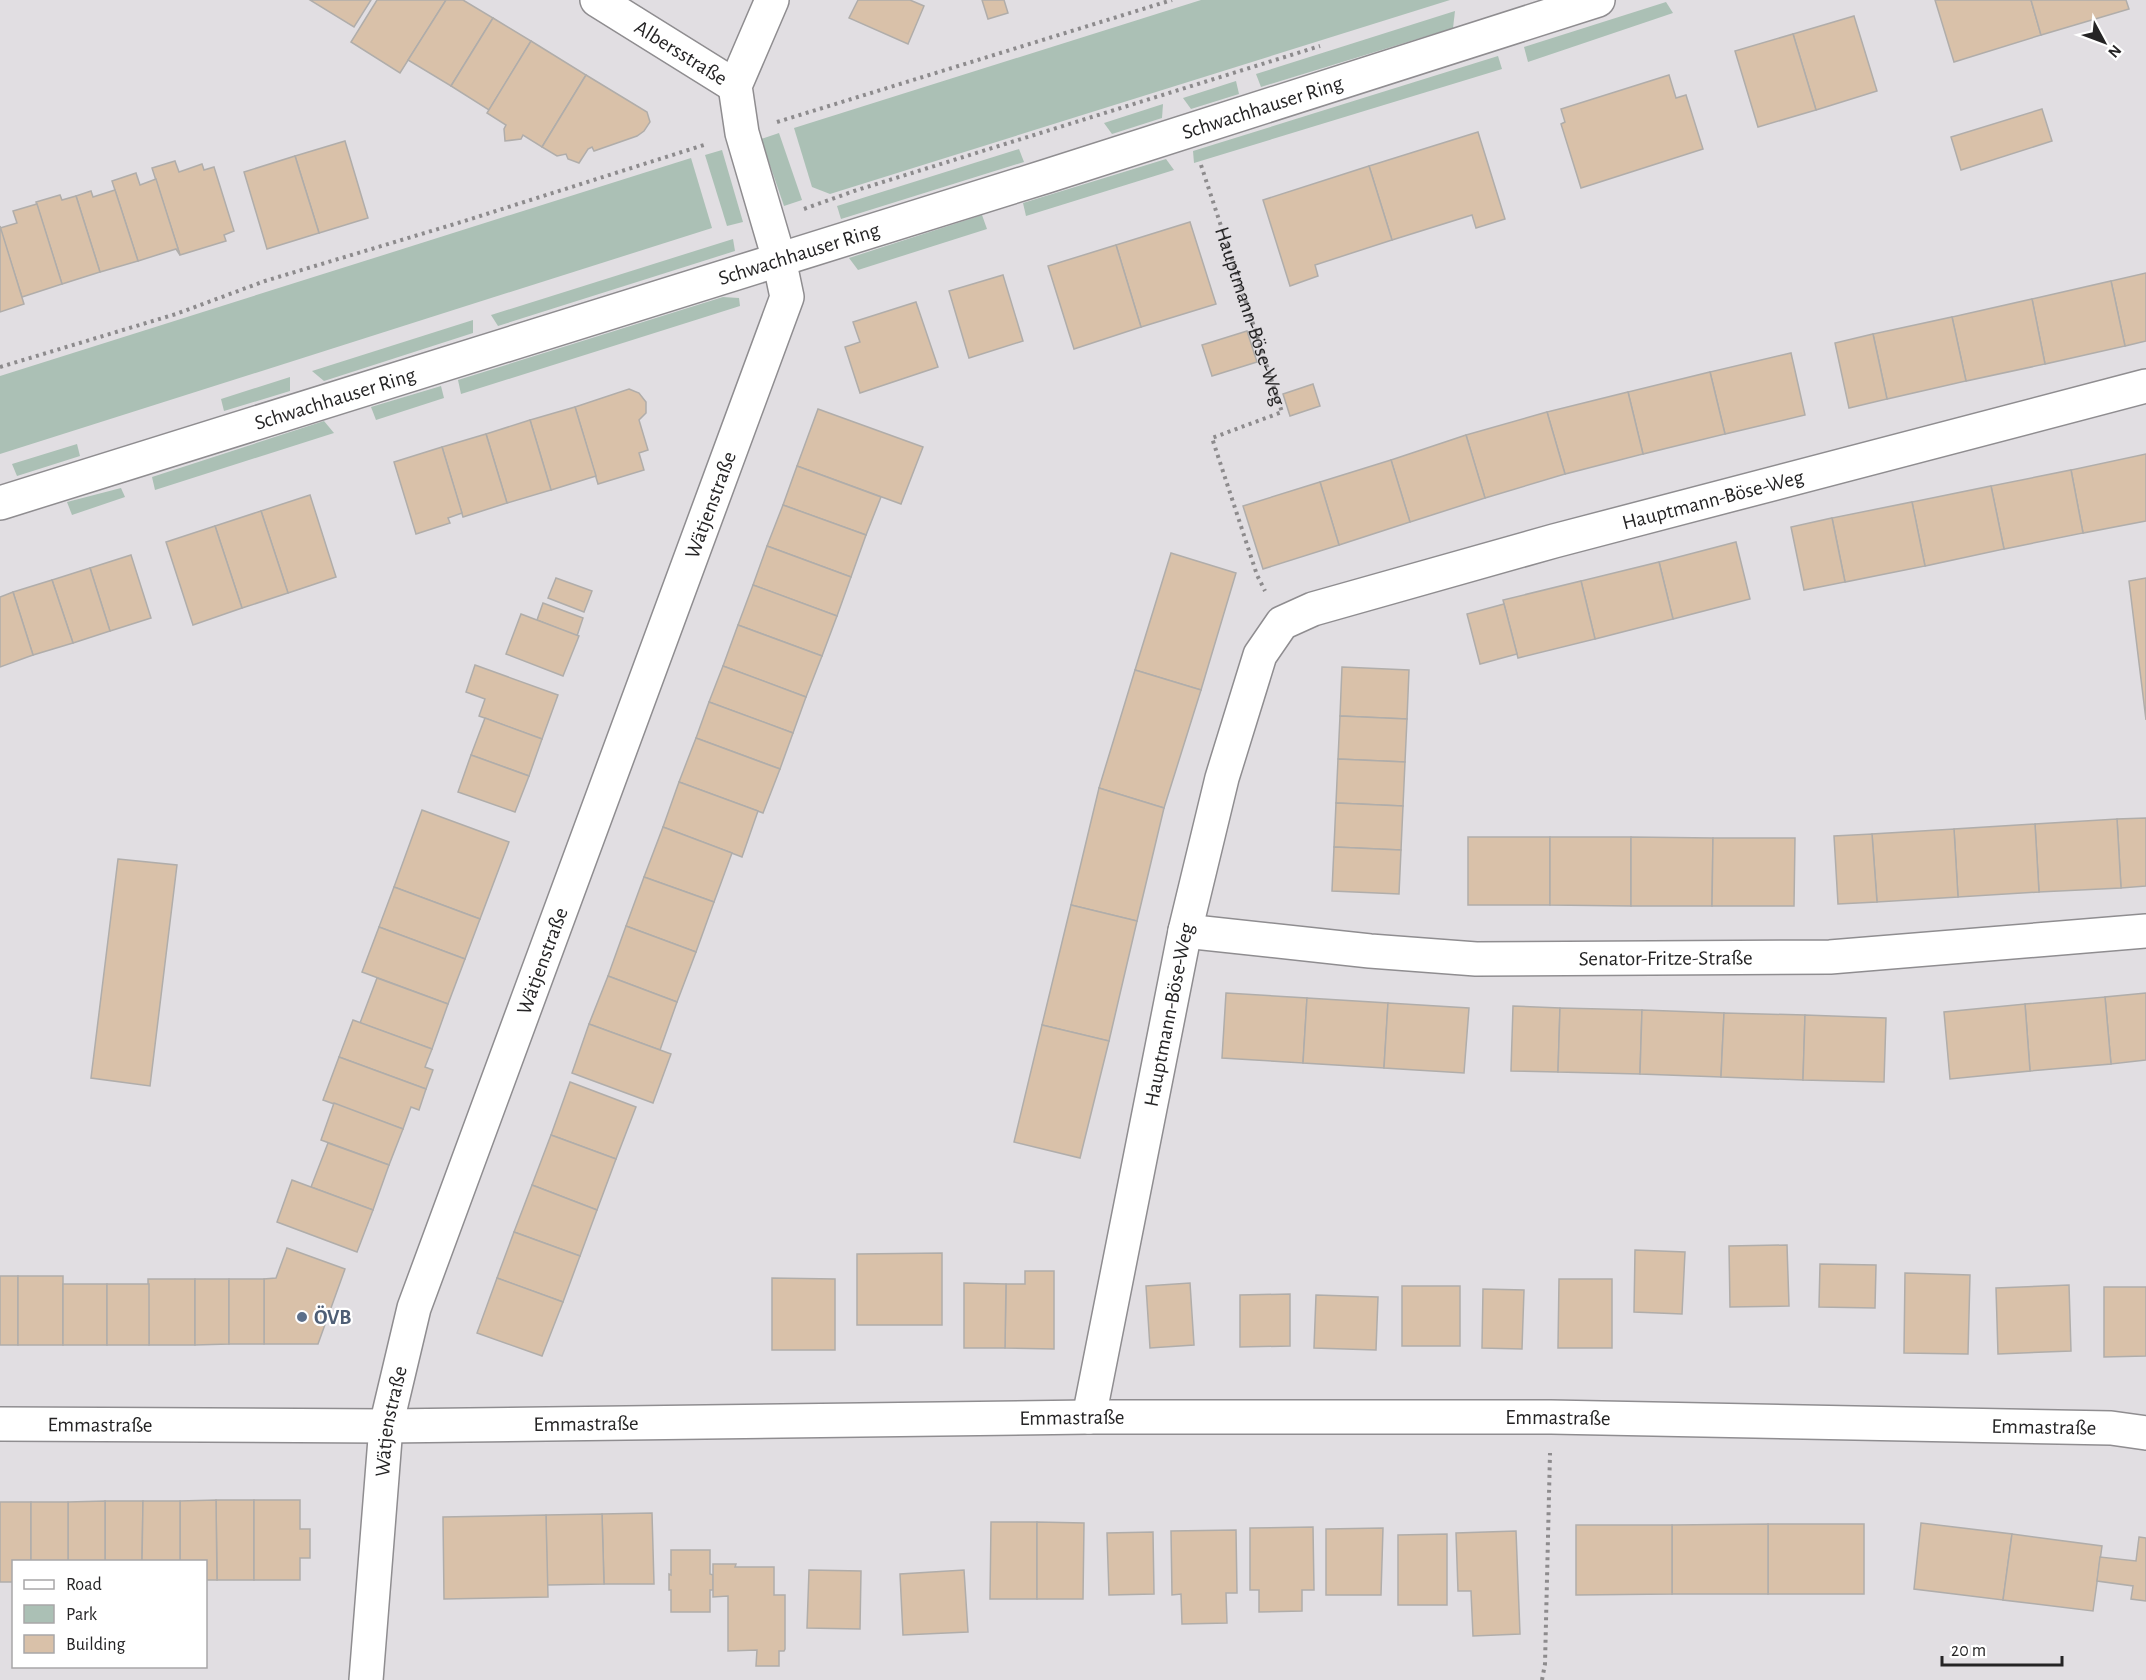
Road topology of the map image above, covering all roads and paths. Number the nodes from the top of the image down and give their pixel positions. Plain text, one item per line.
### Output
1 (597, 0) edge
2 (772, 0) edge
3 (1172, 0) edge
4 (1598, 0) edge
5 (735, 86) junction
6 (1190, 130) junction
7 (742, 133) junction
8 (779, 259) junction
9 (0, 367) edge
10 (2146, 386) edge
11 (0, 503) edge
12 (1282, 623) junction
13 (1185, 931) junction
14 (2146, 931) edge
15 (1089, 1417) junction
16 (1551, 1417) junction
17 (0, 1424) edge
18 (386, 1426) junction
19 (2146, 1433) edge
20 (366, 1680) edge
21 (1542, 1680) edge

1 - 5 street, Albersstraße
2 - 5 street
3 - 7 path
4 - 6 street, Schwachhauser Ring
5 - 7 street, Wätjenstraße
6 - 8 street, Schwachhauser Ring
6 - 12 path, Hauptmann-Böse-Weg
7 - 8 street, Wätjenstraße
7 - 9 path
8 - 11 street, Schwachhauser Ring
8 - 18 street, Wätjenstraße
10 - 12 street, Hauptmann-Böse-Weg
12 - 13 street, Hauptmann-Böse-Weg
13 - 14 street, Senator-Fritze-Straße
13 - 15 street, Hauptmann-Böse-Weg
15 - 16 street, Emmastraße
15 - 18 street, Emmastraße
16 - 19 street, Emmastraße
16 - 21 path
17 - 18 street, Emmastraße
18 - 20 street, Wätjenstraße

